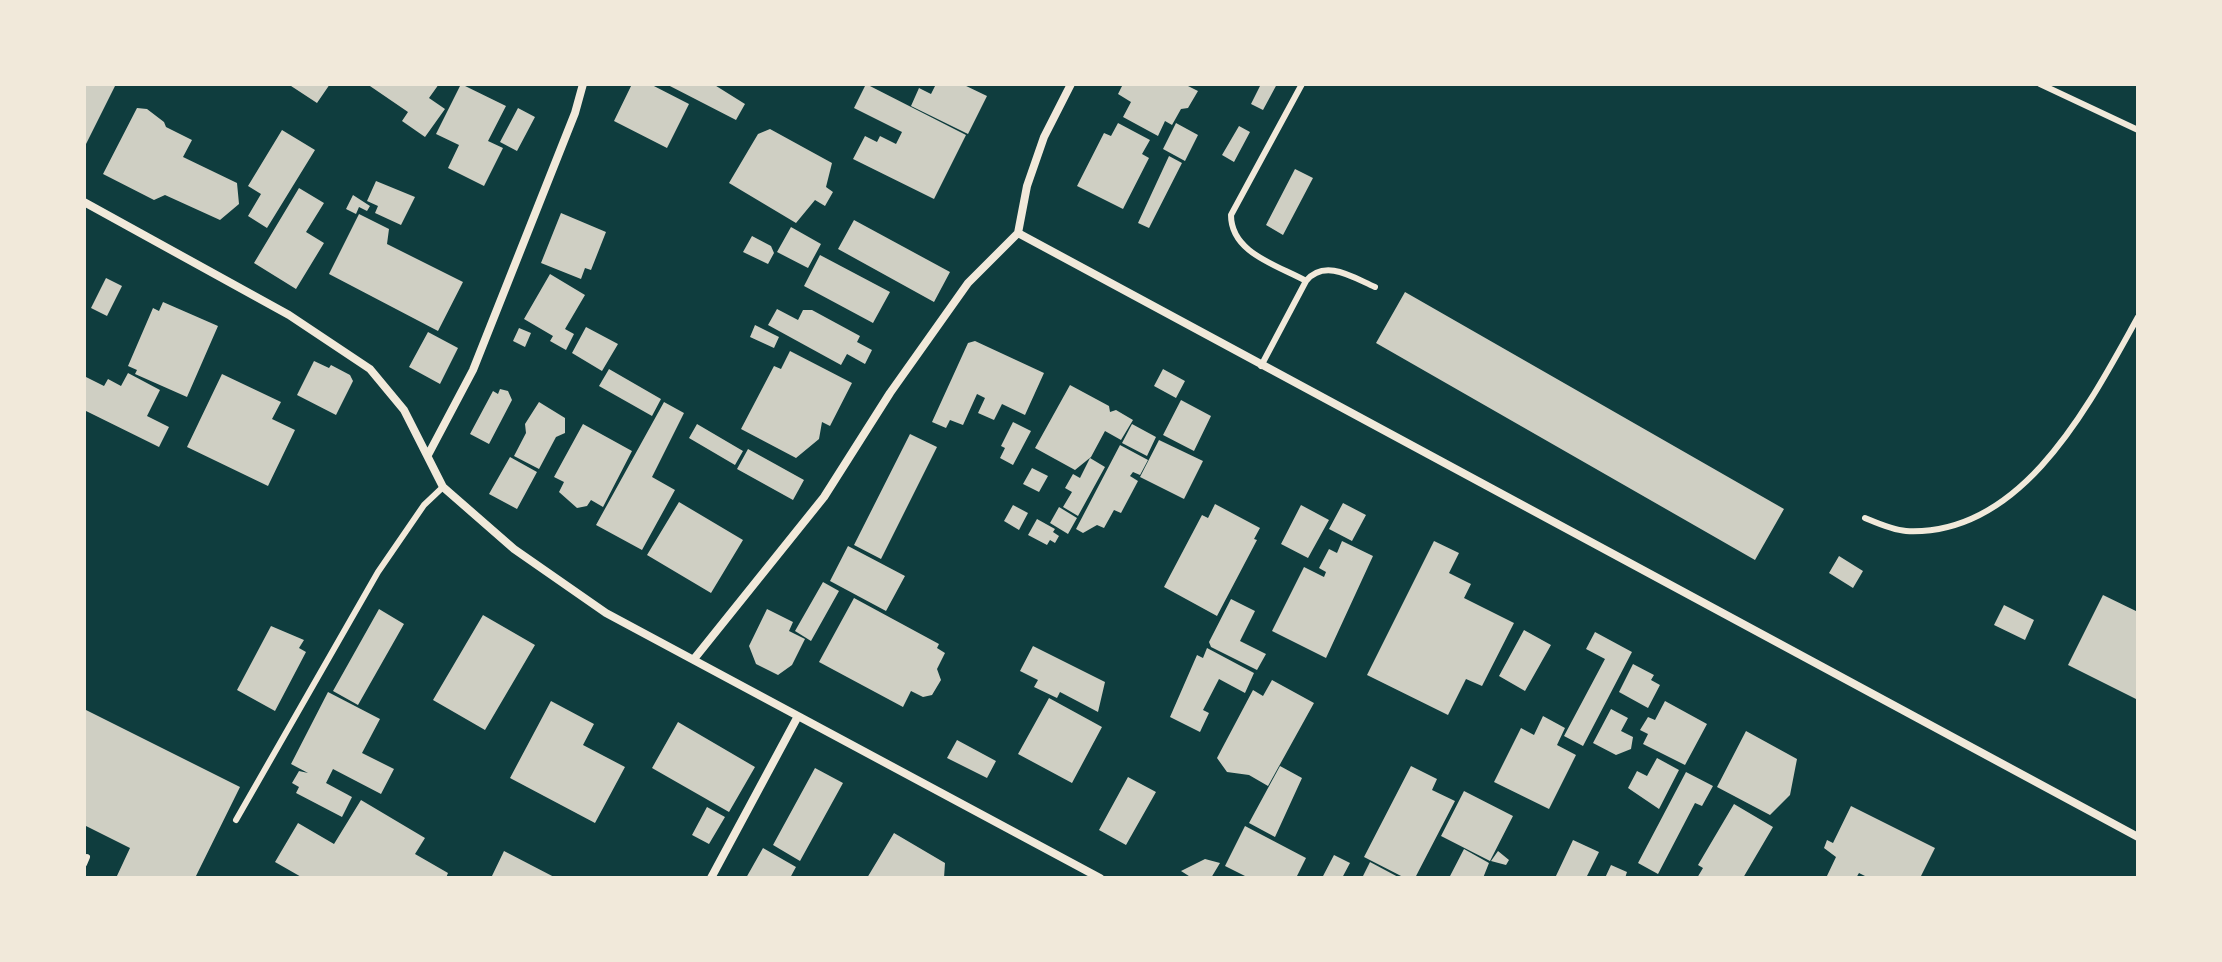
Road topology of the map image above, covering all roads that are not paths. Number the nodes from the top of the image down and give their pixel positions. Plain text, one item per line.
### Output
1 (583, 84) edge
2 (1071, 84) edge
3 (1302, 84) edge
4 (2040, 84) edge
5 (2138, 130) edge
6 (84, 202) edge
7 (1018, 233) junction
8 (1306, 281) junction
9 (1375, 287) dead end
10 (2138, 317) edge
11 (1261, 366) junction
12 (428, 455) junction
13 (443, 487) junction
14 (1865, 518) dead end
15 (694, 659) junction
16 (797, 718) junction
17 (236, 820) dead end
18 (2138, 837) edge
19 (711, 878) edge
20 (1100, 878) edge

1 - 12 street
2 - 7 street
3 - 8 lane
4 - 5 lane
6 - 12 street
7 - 11 street
7 - 15 street
8 - 9 lane
8 - 11 lane
10 - 14 lane
11 - 18 street
12 - 13 street
13 - 15 street
13 - 17 lane
15 - 16 street
16 - 19 street
16 - 20 street

